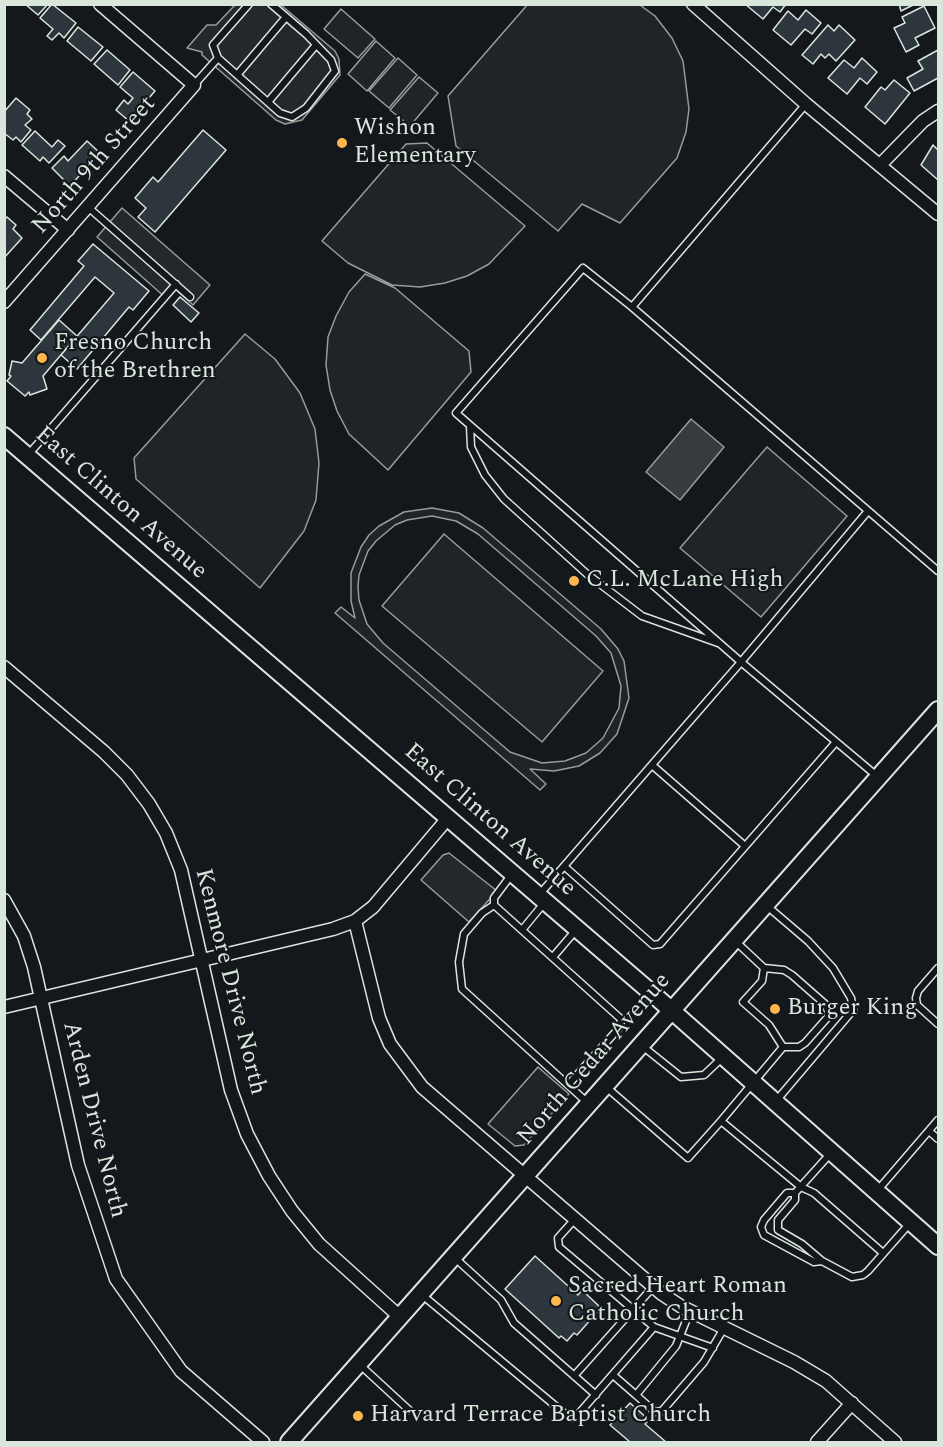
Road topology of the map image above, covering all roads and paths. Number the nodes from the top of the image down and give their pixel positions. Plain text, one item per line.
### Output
1 (100, 4) edge
2 (249, 4) edge
3 (271, 4) edge
4 (693, 4) edge
5 (286, 17) junction
6 (316, 45) junction
7 (218, 58) junction
8 (237, 75) junction
9 (194, 85) junction
10 (268, 102) junction
11 (806, 104) junction
12 (939, 111) edge
13 (880, 165) junction
14 (4, 176) edge
15 (88, 207) junction
16 (939, 214) edge
17 (68, 231) junction
18 (176, 284) junction
19 (190, 297) dead end
20 (4, 302) edge
21 (632, 307) junction
22 (470, 426) junction
23 (4, 436) edge
24 (27, 456) junction
25 (868, 511) junction
26 (939, 571) edge
27 (722, 645) junction
28 (741, 662) junction
29 (4, 667) edge
30 (939, 710) edge
31 (836, 742) junction
32 (652, 765) junction
33 (878, 777) junction
34 (448, 818) junction
35 (745, 846) junction
36 (564, 866) junction
37 (513, 873) junction
38 (542, 898) junction
39 (4, 900) edge
40 (494, 904) junction
41 (765, 904) junction
42 (355, 921) junction
43 (577, 928) junction
44 (522, 930) junction
45 (733, 940) junction
46 (553, 957) junction
47 (202, 961) junction
48 (764, 968) junction
49 (939, 968) edge
50 (41, 1000) junction
51 (4, 1007) edge
52 (671, 1009) junction
53 (939, 1024) edge
54 (640, 1045) junction
55 (783, 1047) junction
56 (724, 1056) junction
57 (752, 1082) junction
58 (568, 1085) junction
59 (604, 1085) junction
60 (776, 1102) junction
61 (589, 1104) junction
62 (939, 1120) edge
63 (721, 1121) junction
64 (929, 1131) junction
65 (939, 1138) edge
66 (832, 1151) junction
67 (524, 1177) junction
68 (801, 1187) junction
69 (877, 1191) junction
70 (795, 1193) junction
71 (574, 1220) junction
72 (911, 1222) junction
73 (939, 1246) edge
74 (883, 1253) junction
75 (453, 1256) junction
76 (822, 1262) junction
77 (653, 1287) junction
78 (420, 1294) junction
79 (634, 1311) junction
80 (690, 1311) junction
81 (400, 1317) junction
82 (654, 1327) junction
83 (724, 1328) junction
84 (681, 1335) junction
85 (713, 1348) junction
86 (359, 1363) junction
87 (613, 1375) junction
88 (574, 1376) junction
89 (596, 1395) junction
90 (636, 1395) junction
91 (852, 1403) junction
92 (409, 1410) dead end
93 (263, 1443) edge
94 (289, 1443) edge
95 (817, 1443) edge
96 (895, 1443) edge

1 - 9 street
2 - 7 lane
3 - 5 lane
4 - 11 street
5 - 6 lane
5 - 8 lane
6 - 10 lane
6 - 10 lane
7 - 8 lane
7 - 9 lane
8 - 10 lane
9 - 15 street, North 9th Street
11 - 13 street
11 - 21 lane
12 - 13 street
13 - 16 street
14 - 17 street
15 - 17 street, North 9th Street
15 - 18 lane
17 - 20 street, North 9th Street
18 - 19 lane
18 - 24 lane
21 - 22 lane
21 - 25 lane
22 - 27 lane
22 - 27 lane
23 - 24 main road, East Clinton Avenue
24 - 34 main road, East Clinton Avenue
25 - 26 lane
25 - 28 lane
27 - 28 lane
28 - 31 lane
28 - 32 lane
29 - 47 street, Kenmore Drive North
30 - 33 main road, North Cedar Avenue
31 - 33 lane
31 - 35 lane
32 - 35 lane
32 - 36 lane
33 - 41 main road, North Cedar Avenue
34 - 37 main road, East Clinton Avenue
34 - 42 street
35 - 36 lane
36 - 38 lane
37 - 38 main road, East Clinton Avenue
37 - 40 lane
38 - 43 main road, East Clinton Avenue
38 - 44 lane
39 - 50 street, Arden Drive North
40 - 44 lane
40 - 58 lane
41 - 45 main road, North Cedar Avenue
41 - 60 lane
42 - 47 street
42 - 67 street
43 - 46 lane
43 - 52 main road, East Clinton Avenue
44 - 46 lane
45 - 48 lane
45 - 52 main road, North Cedar Avenue
46 - 58 lane
47 - 50 street
47 - 81 street, Kenmore Drive North
48 - 55 lane
48 - 55 lane
49 - 53 lane
50 - 51 street
50 - 93 street, Arden Drive North
52 - 54 main road, North Cedar Avenue
52 - 56 main road, East Clinton Avenue
54 - 56 lane
54 - 59 main road, North Cedar Avenue
55 - 57 lane
56 - 57 main road, East Clinton Avenue
57 - 60 main road, East Clinton Avenue
57 - 63 lane
58 - 61 lane
59 - 61 main road, North Cedar Avenue
59 - 63 lane
60 - 66 main road, East Clinton Avenue
61 - 67 main road, North Cedar Avenue
62 - 64 lane
63 - 68 lane
64 - 65 lane
64 - 69 lane
66 - 68 lane
66 - 69 main road, East Clinton Avenue
67 - 71 street
67 - 75 main road, North Cedar Avenue
68 - 70 lane
68 - 74 lane
69 - 72 main road, East Clinton Avenue
70 - 76 lane
70 - 76 lane
71 - 77 street
71 - 79 lane
72 - 73 main road, East Clinton Avenue
72 - 74 lane
74 - 76 lane
75 - 78 main road, North Cedar Avenue
75 - 88 lane
77 - 79 lane
77 - 80 street
78 - 81 main road, North Cedar Avenue
78 - 89 lane
79 - 82 lane
79 - 88 lane
80 - 83 street
80 - 84 lane
81 - 86 main road, North Cedar Avenue
82 - 84 lane
82 - 87 lane
83 - 85 lane
83 - 91 street
84 - 85 lane
84 - 90 lane
85 - 90 lane
86 - 92 lane
86 - 94 main road, North Cedar Avenue
87 - 89 lane
87 - 90 lane
88 - 89 lane
91 - 95 street
91 - 96 street

